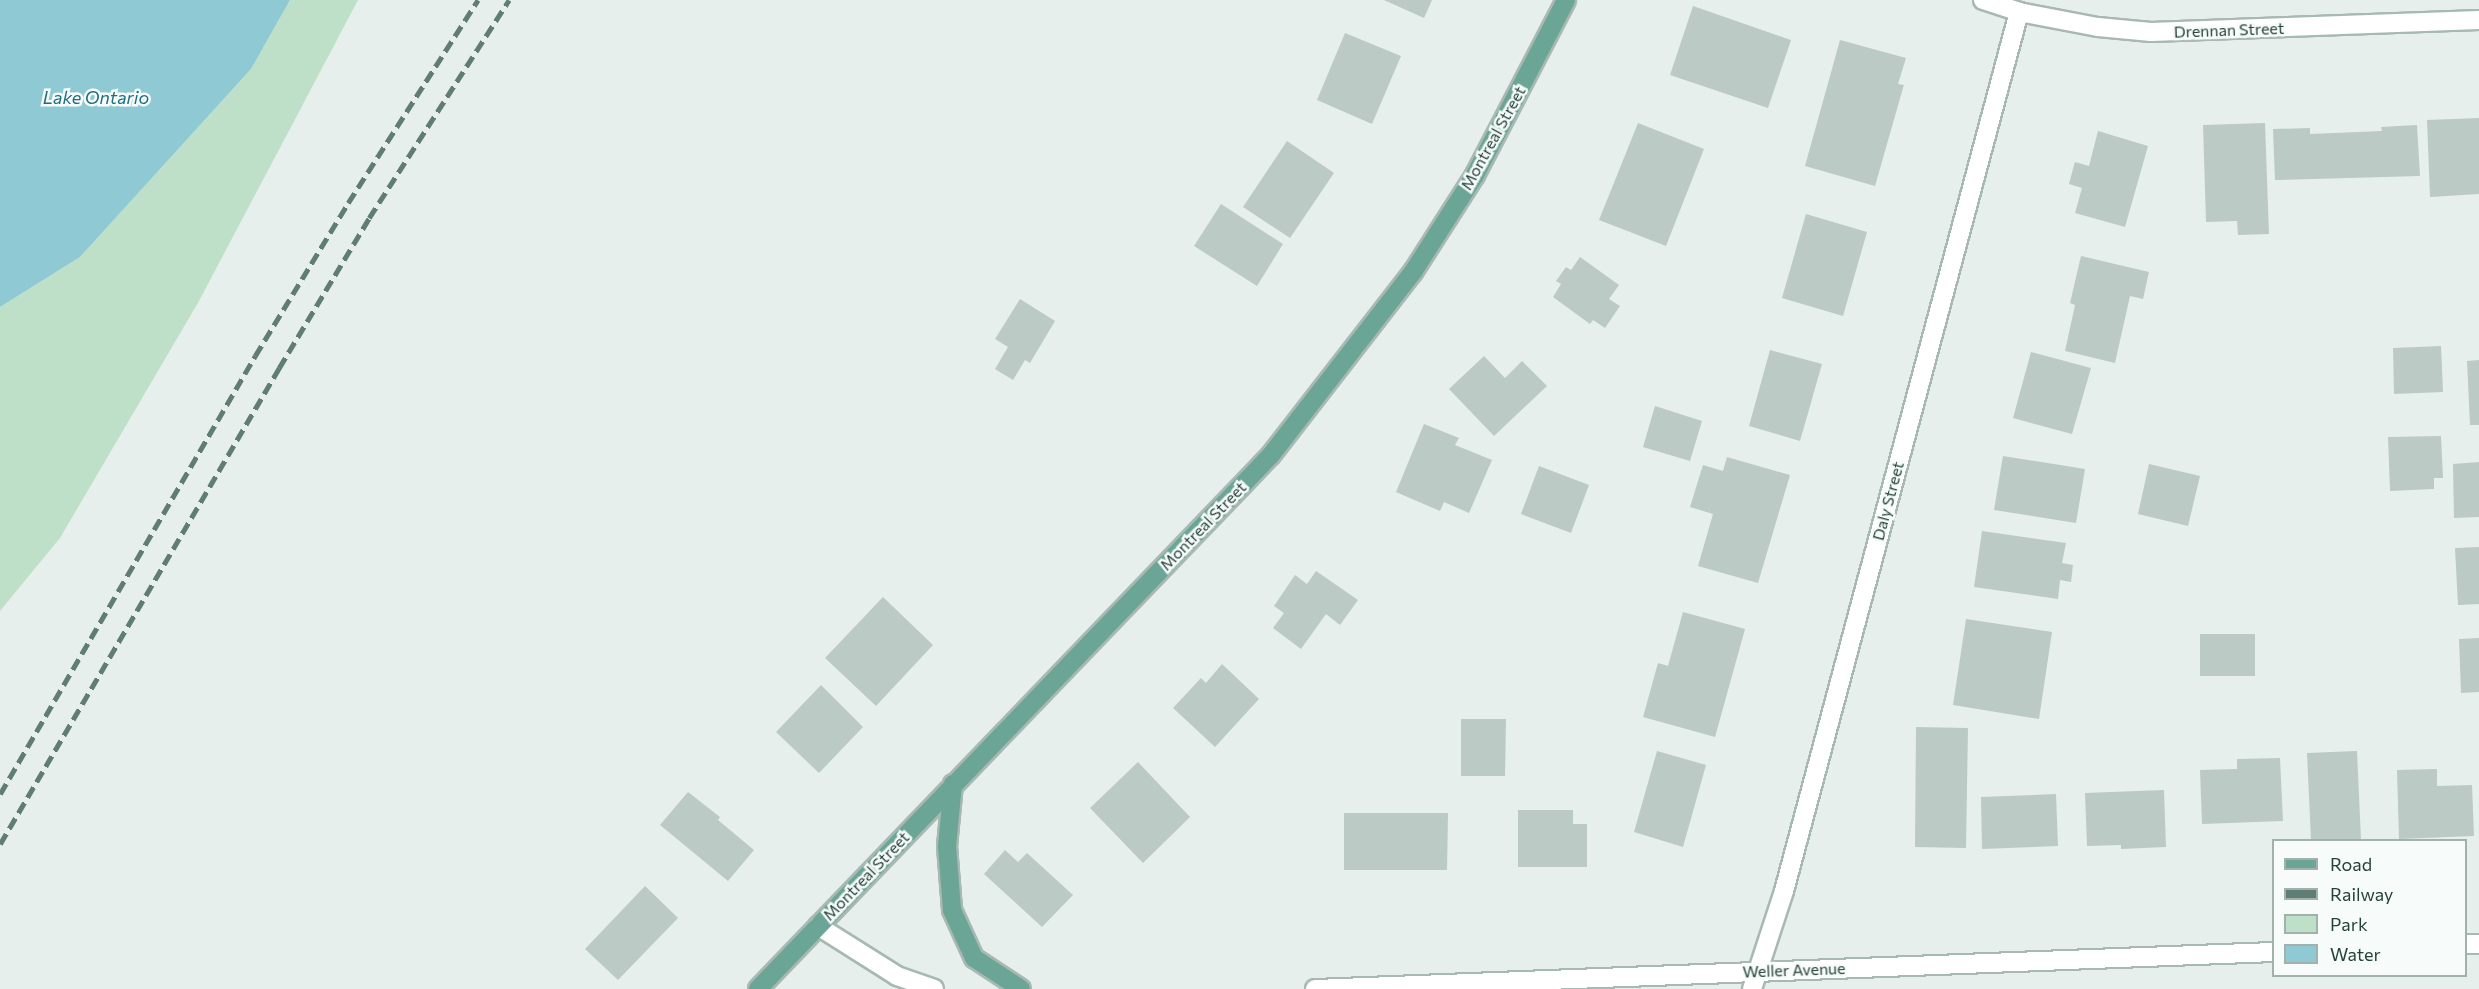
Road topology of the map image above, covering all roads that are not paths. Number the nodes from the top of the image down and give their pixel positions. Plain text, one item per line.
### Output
1 (1566, 0) edge
2 (1983, 0) edge
3 (2019, 12) junction
4 (2479, 20) edge
5 (953, 784) junction
6 (818, 926) junction
7 (2272, 952) edge
8 (1755, 980) edge
9 (758, 989) edge
10 (934, 989) edge
11 (1021, 989) edge
12 (1316, 989) edge

1 - 5 main road, Montreal Street
2 - 3 street, Drennan Street
3 - 4 street, Drennan Street
3 - 8 street, Daly Street
5 - 6 main road, Montreal Street
5 - 11 main road
6 - 9 main road, Montreal Street
6 - 10 street
7 - 8 street, Weller Avenue
8 - 12 street, Weller Avenue

